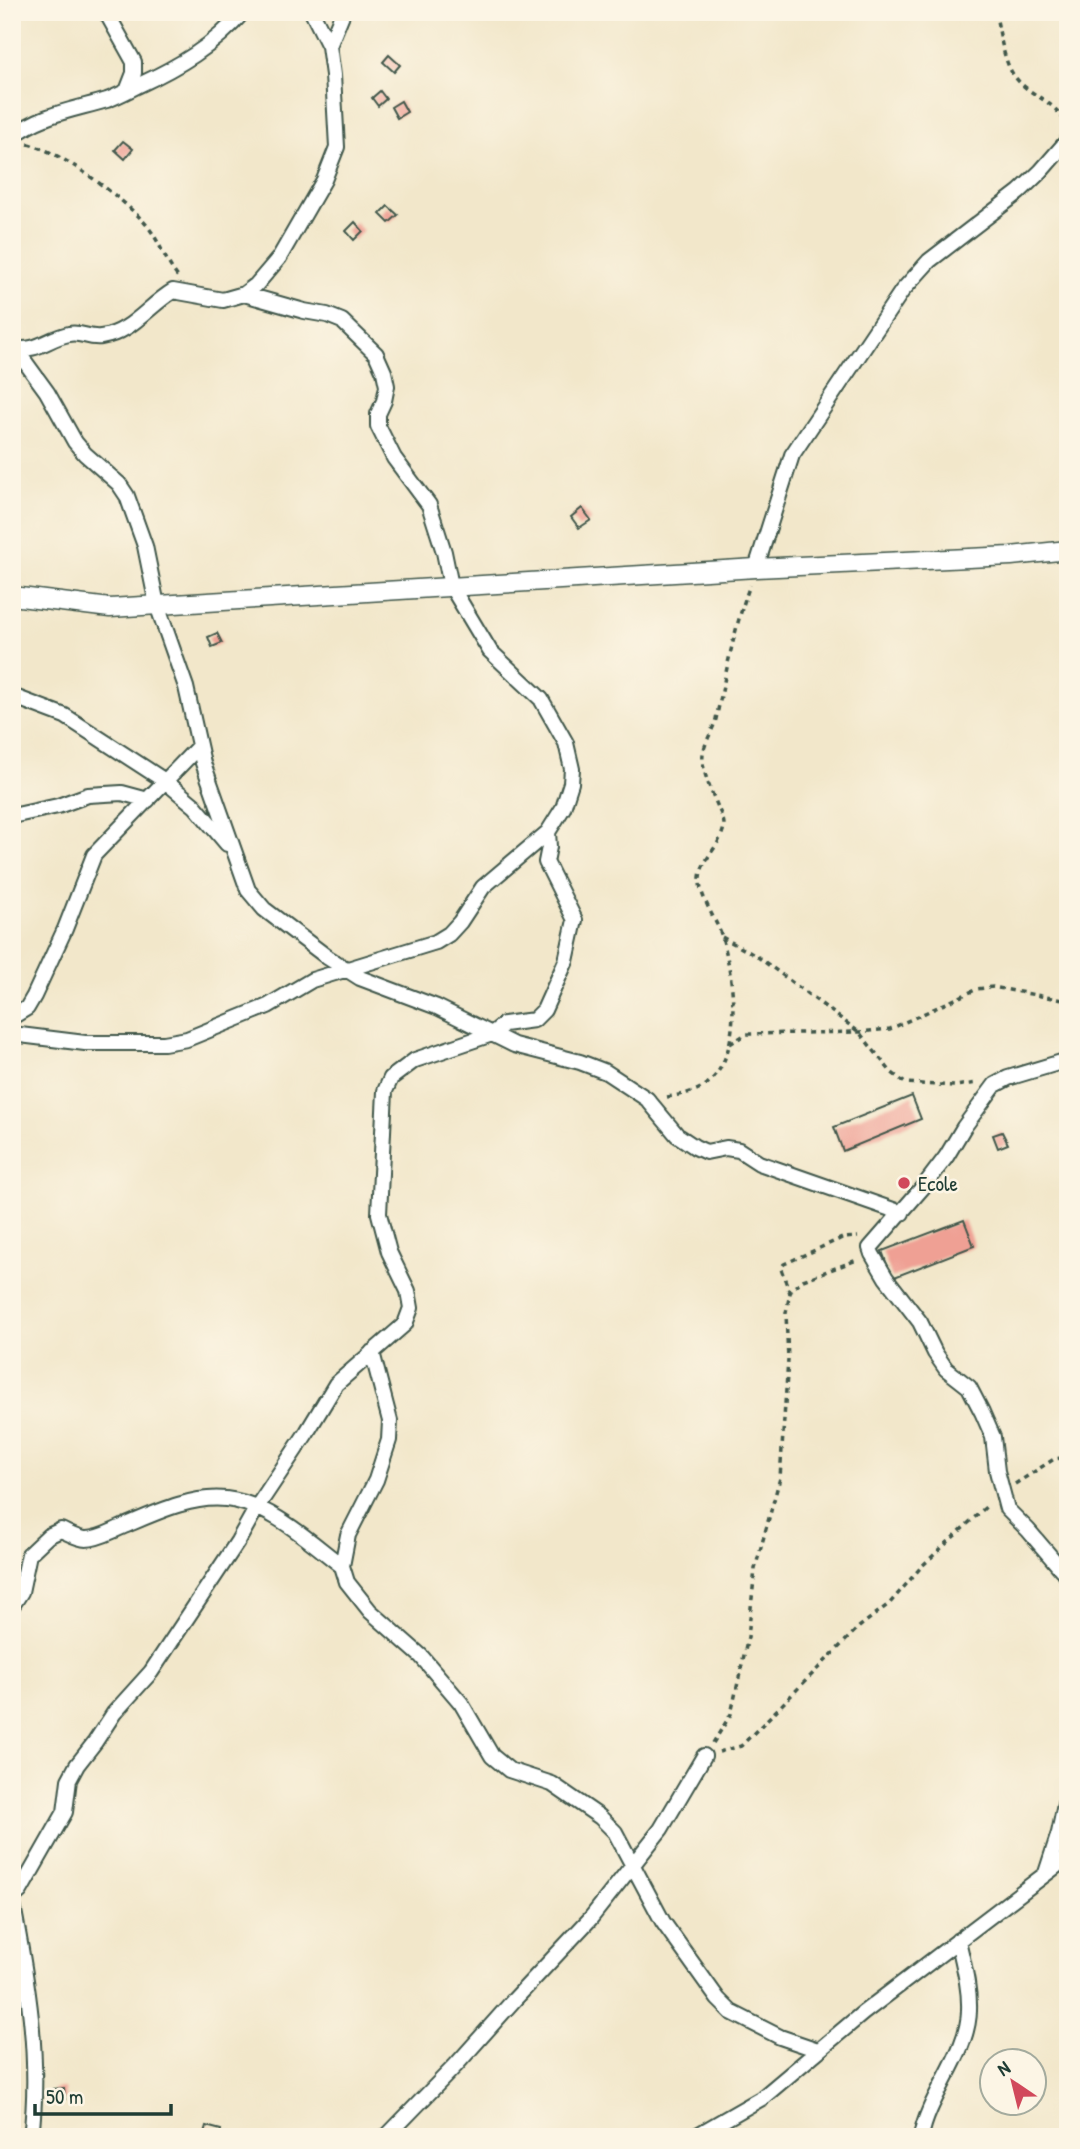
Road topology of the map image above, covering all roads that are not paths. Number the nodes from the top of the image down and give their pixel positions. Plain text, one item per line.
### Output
1 (106, 12) edge
2 (243, 12) edge
3 (312, 12) edge
4 (342, 12) edge
5 (329, 46) junction
6 (127, 91) junction
7 (19, 140) edge
8 (1068, 140) edge
9 (244, 294) junction
10 (13, 345) edge
11 (1068, 550) edge
12 (756, 568) junction
13 (451, 586) junction
14 (12, 596) edge
15 (157, 605) junction
16 (12, 696) edge
17 (199, 746) junction
18 (164, 781) junction
19 (148, 800) junction
20 (12, 816) edge
21 (548, 832) junction
22 (232, 850) junction
23 (346, 969) junction
24 (12, 1017) edge
25 (12, 1034) edge
26 (492, 1034) junction
27 (1068, 1060) edge
28 (902, 1213) junction
29 (372, 1352) junction
30 (257, 1507) junction
31 (342, 1566) junction
32 (1068, 1577) edge
33 (12, 1606) edge
34 (704, 1756) road end
35 (1068, 1790) edge
36 (1068, 1857) edge
37 (632, 1865) junction
38 (1046, 1873) junction
39 (12, 1899) edge
40 (958, 1940) junction
41 (818, 2049) junction
42 (31, 2137) edge
43 (386, 2137) edge
44 (694, 2137) edge
45 (920, 2137) edge

1 - 6 street
2 - 6 street
3 - 5 street
4 - 5 street
5 - 9 street
6 - 7 street
8 - 12 street
9 - 10 street
9 - 13 street
10 - 15 street
11 - 12 street
12 - 13 street
13 - 15 street
13 - 21 street
14 - 15 street
15 - 17 street
16 - 18 street
17 - 18 street
17 - 22 street
18 - 19 street
18 - 22 street
19 - 20 street
19 - 24 street
21 - 23 street
21 - 26 street
22 - 23 street
23 - 25 street
23 - 26 street
26 - 28 street
26 - 29 street
27 - 28 street
28 - 32 street
29 - 30 street
29 - 31 street
30 - 31 street
30 - 33 street
30 - 39 street
31 - 37 street
34 - 37 street
35 - 38 street
36 - 38 street
37 - 41 street
37 - 43 street
38 - 40 street
39 - 42 street
40 - 41 street
40 - 45 street
41 - 44 street

